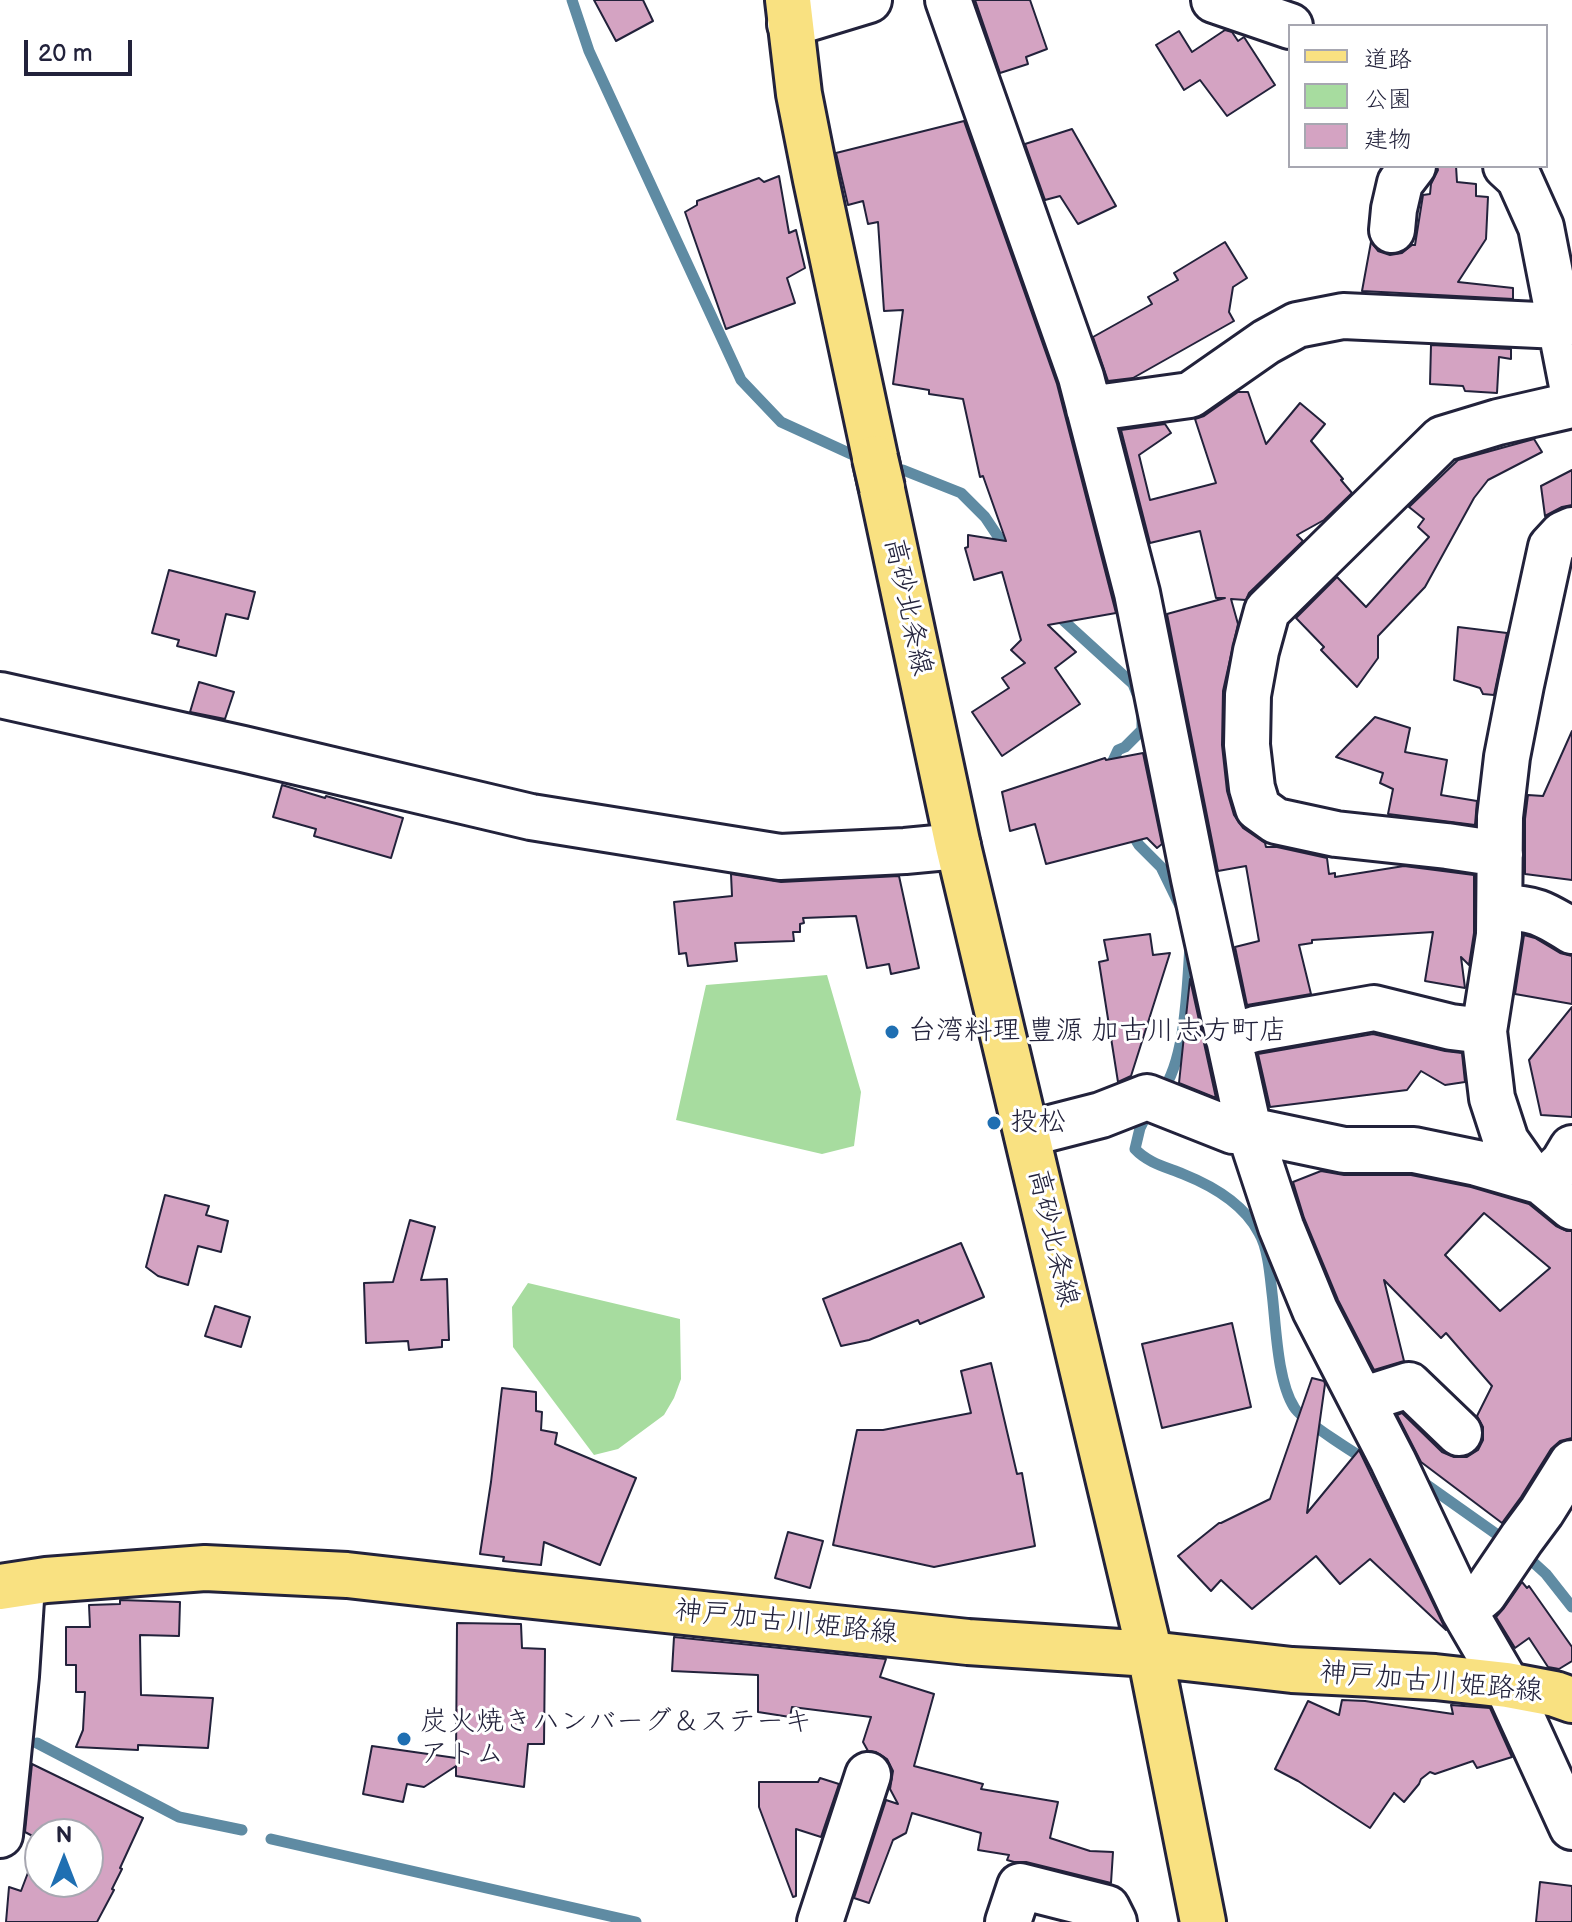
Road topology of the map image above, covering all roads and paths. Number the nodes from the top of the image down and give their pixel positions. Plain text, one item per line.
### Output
1 (869, 0) edge
2 (948, 0) edge
3 (1214, 0) edge
4 (789, 12) edge
5 (1288, 25) edge
6 (1411, 168) edge
7 (1508, 168) edge
8 (1392, 230) dead end
9 (1560, 326) junction
10 (1572, 386) edge
11 (1572, 405) edge
12 (1089, 409) junction
13 (1572, 530) edge
14 (0, 695) edge
15 (958, 846) junction
16 (1500, 854) junction
17 (1500, 907) junction
18 (1572, 931) edge
19 (1484, 1031) junction
20 (1228, 1037) junction
21 (1249, 1130) junction
22 (1027, 1134) junction
23 (1572, 1148) edge
24 (1558, 1195) edge
25 (1362, 1400) junction
26 (1459, 1433) dead end
27 (1572, 1463) edge
28 (11, 1586) edge
29 (1464, 1611) junction
30 (1150, 1654) junction
31 (1507, 1685) junction
32 (1572, 1700) edge
33 (868, 1775) dead end
34 (1572, 1827) edge
35 (0, 1835) edge
36 (820, 1922) edge
37 (1008, 1922) edge
38 (1114, 1922) edge
39 (1203, 1922) edge

1 - 4 street
2 - 12 street
3 - 5 street
4 - 15 main road, 高砂北条線
6 - 8 street
7 - 9 street
9 - 10 street
9 - 12 street
11 - 16 street
12 - 20 street
13 - 16 street
14 - 15 street
15 - 22 main road, 高砂北条線
16 - 17 street
17 - 18 street
17 - 19 street
19 - 20 street
19 - 24 street
20 - 21 street
21 - 22 street
21 - 24 street
21 - 25 street
22 - 30 main road, 高砂北条線
23 - 24 street
25 - 26 street
25 - 29 street
27 - 29 street
28 - 30 main road, 神戸加古川姫路線
28 - 35 street
29 - 31 street
30 - 31 main road, 神戸加古川姫路線
30 - 39 main road, 高砂北条線
31 - 32 main road, 神戸加古川姫路線
31 - 34 street
33 - 36 street
37 - 38 street

